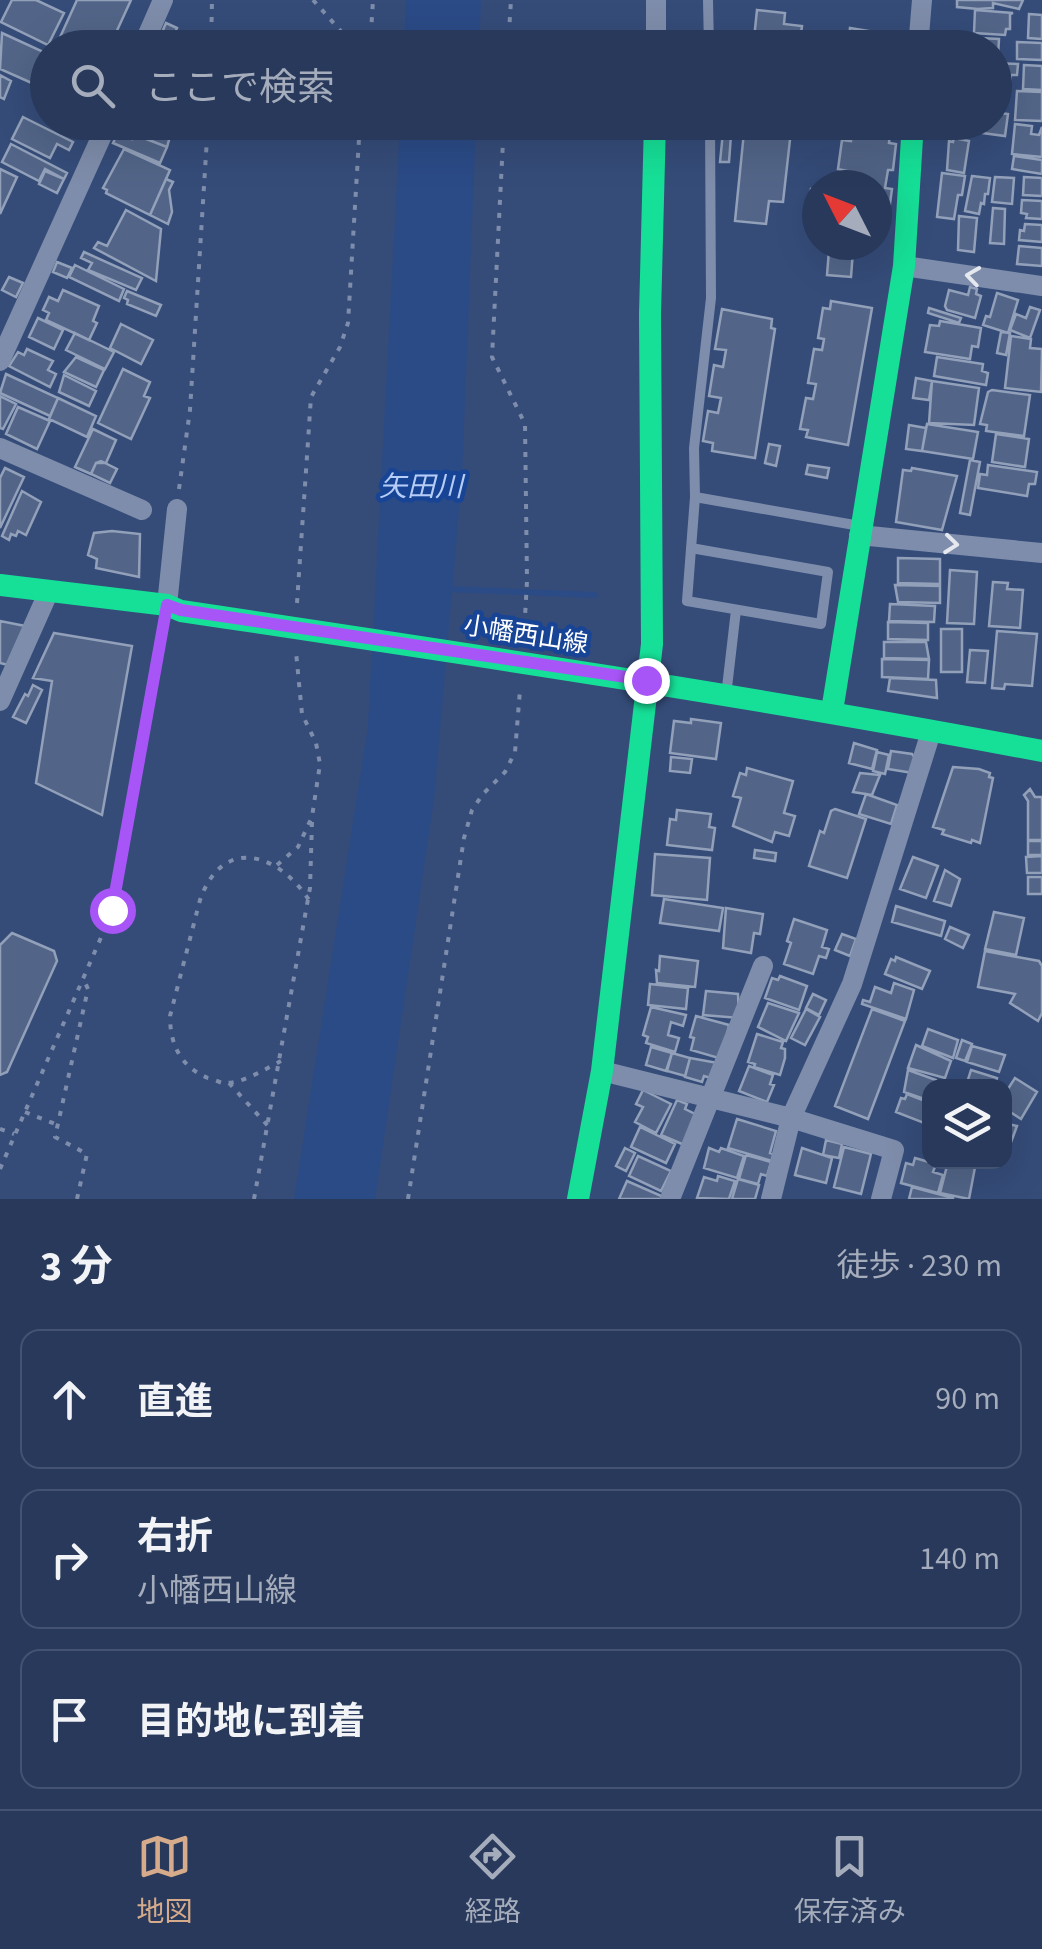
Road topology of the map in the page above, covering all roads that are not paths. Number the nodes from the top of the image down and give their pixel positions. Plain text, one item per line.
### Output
1 (163, 0) edge
2 (656, 0) edge
3 (708, 0) edge
4 (922, 0) edge
5 (150, 30) edge
6 (656, 30) edge
7 (709, 30) edge
8 (920, 30) edge
9 (100, 140) edge
10 (655, 140) edge
11 (710, 140) edge
12 (913, 140) edge
13 (904, 266) junction
14 (1042, 286) edge
15 (0, 360) edge
16 (0, 448) edge
17 (695, 497) junction
18 (177, 509) road end
19 (142, 510) dead end
20 (860, 531) junction
21 (690, 548) junction
22 (1042, 553) edge
23 (0, 584) edge
24 (49, 590) junction
25 (837, 598) junction
26 (174, 608) junction
27 (736, 610) junction
28 (638, 679) junction
29 (726, 697) junction
30 (0, 701) edge
31 (832, 711) junction
32 (931, 732) junction
33 (1042, 751) edge
34 (764, 966) dead end
35 (602, 1071) junction
36 (711, 1098) junction
37 (791, 1118) junction
38 (578, 1199) edge
39 (670, 1199) edge
40 (772, 1199) edge
41 (882, 1199) edge

1 - 5 street
2 - 6 street
3 - 7 lane
4 - 8 street
9 - 15 street
10 - 28 street
11 - 17 lane
12 - 13 street
14 -> 13 street
13 - 20 street
16 - 19 street
17 - 20 lane
17 - 21 lane
18 - 26 street
20 -> 22 street
20 - 25 street
21 - 25 lane
21 - 27 lane
23 - 24 street, 小幡西山線
24 - 26 street, 小幡西山線
24 - 30 street
25 - 27 lane
25 - 31 street
26 - 28 street, 小幡西山線
27 - 29 lane
28 - 29 street, 小幡西山線
28 - 35 street
29 - 31 street, 小幡西山線
31 - 32 street, 小幡西山線
32 - 33 street, 小幡西山線
32 - 37 street
34 - 36 street
35 - 36 street
35 - 38 street
36 - 37 street
36 - 39 street
37 - 40 street
37 - 41 street

